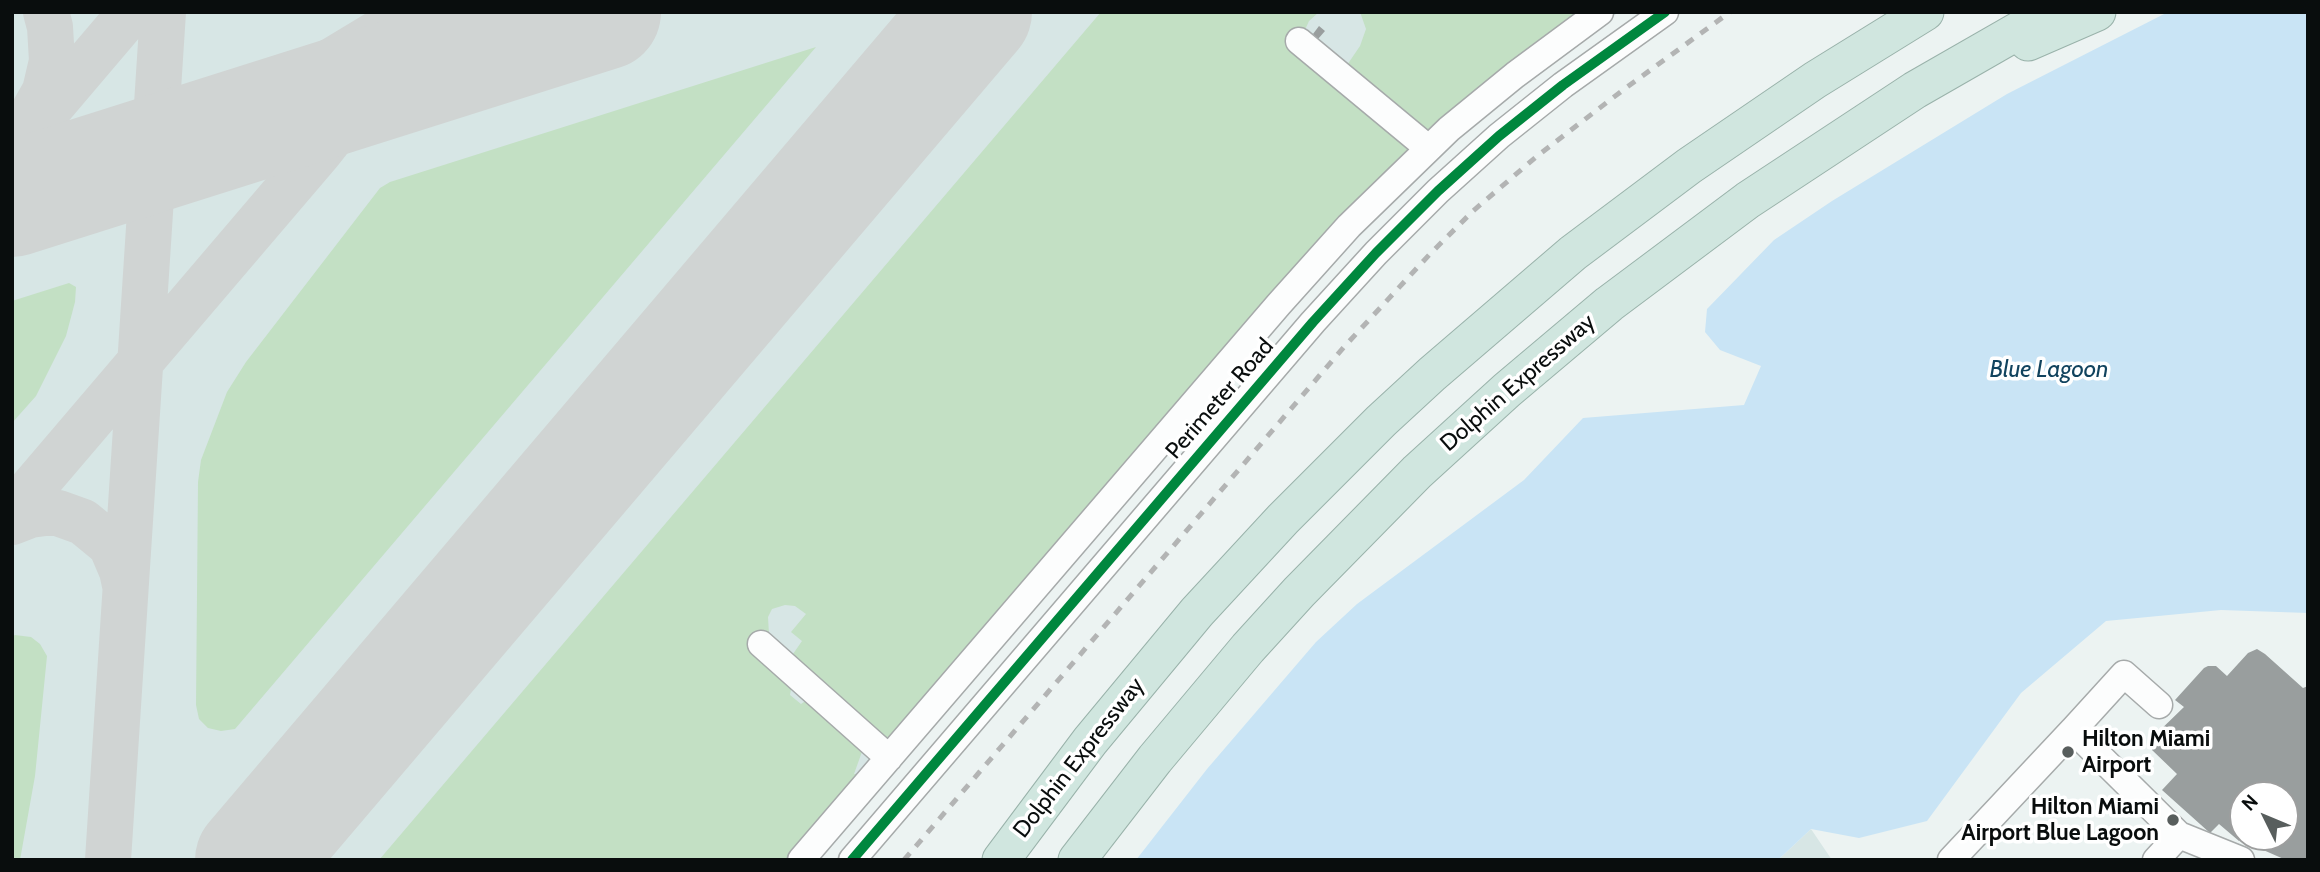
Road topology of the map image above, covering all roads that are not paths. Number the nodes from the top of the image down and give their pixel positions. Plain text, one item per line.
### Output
1 (1600, 12) edge
2 (1665, 12) edge
3 (1925, 12) edge
4 (2051, 12) edge
5 (2097, 12) edge
6 (1299, 41) dead end
7 (1914, 90) junction
8 (1428, 148) junction
9 (761, 644) dead end
10 (2159, 705) dead end
11 (2073, 730) junction
12 (889, 758) junction
13 (2179, 835) junction
14 (2230, 858) edge
15 (801, 860) edge
16 (852, 860) edge
17 (1001, 860) edge
18 (1077, 860) edge
19 (1951, 860) edge
20 (2156, 860) edge

1 - 8 street
2 - 16 street, Perimeter Road
3 - 17 highway, Dolphin Expressway
4 - 7 highway, Dolphin Expressway
5 - 7 highway
6 - 8 street
7 - 18 highway, Dolphin Expressway
8 - 12 street
9 - 12 street
10 - 11 street
11 - 13 street
11 - 19 street
12 - 15 street
13 - 14 street
13 - 20 street

